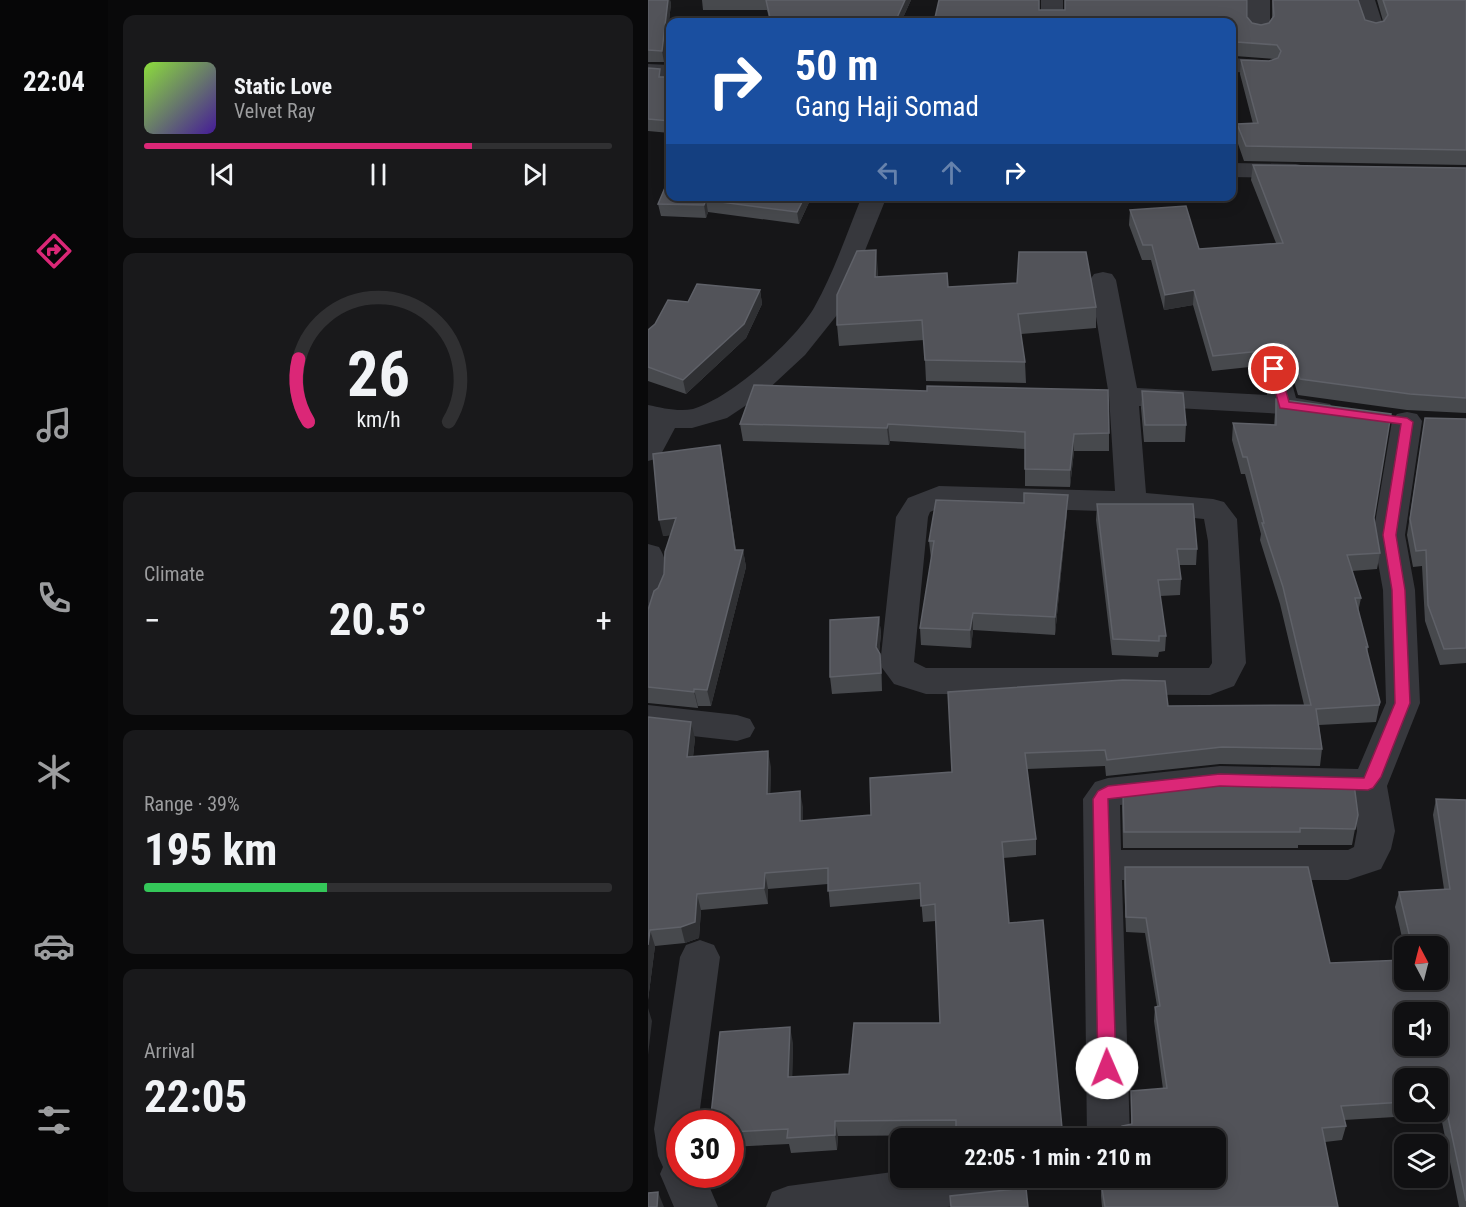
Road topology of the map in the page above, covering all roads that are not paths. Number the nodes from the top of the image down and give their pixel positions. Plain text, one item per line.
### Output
1 (1052, 0) edge
2 (1259, 0) edge
3 (1364, 0) edge
4 (1052, 18) edge
5 (1373, 28) edge
6 (1258, 30) edge
7 (1236, 65) edge
8 (1267, 66) edge
9 (648, 71) edge
10 (666, 72) edge
11 (1236, 170) edge
12 (1314, 171) edge
13 (873, 201) edge
14 (1103, 280) dead end
15 (1274, 369) dead end
16 (753, 388) junction
17 (788, 388) edge
18 (1113, 396) junction
19 (1284, 405) junction
20 (1341, 413) edge
21 (656, 416) edge
22 (1408, 421) dead end
23 (648, 451) edge
24 (1131, 502) junction
25 (648, 555) edge
26 (648, 596) edge
27 (648, 717) edge
28 (737, 728) dead end
29 (1368, 784) junction
30 (1103, 865) junction
31 (700, 957) dead end
32 (679, 1110) edge
33 (1108, 1128) edge
34 (688, 1188) edge
35 (932, 1188) edge
36 (696, 1207) edge
37 (788, 1207) edge

1 - 4 street
2 - 6 street
3 - 5 street
7 - 8 street
9 - 10 street
11 - 12 street
13 - 16 street
14 - 18 street
15 - 19 street
16 - 17 street
16 - 21 street
18 - 19 street
18 - 24 street
19 - 20 street
21 - 23 street
22 - 29 street
24 - 24 street
25 - 26 street
27 - 28 street
29 - 30 street
29 - 30 street
30 - 33 street
31 - 32 street
34 - 36 street
35 - 37 street

